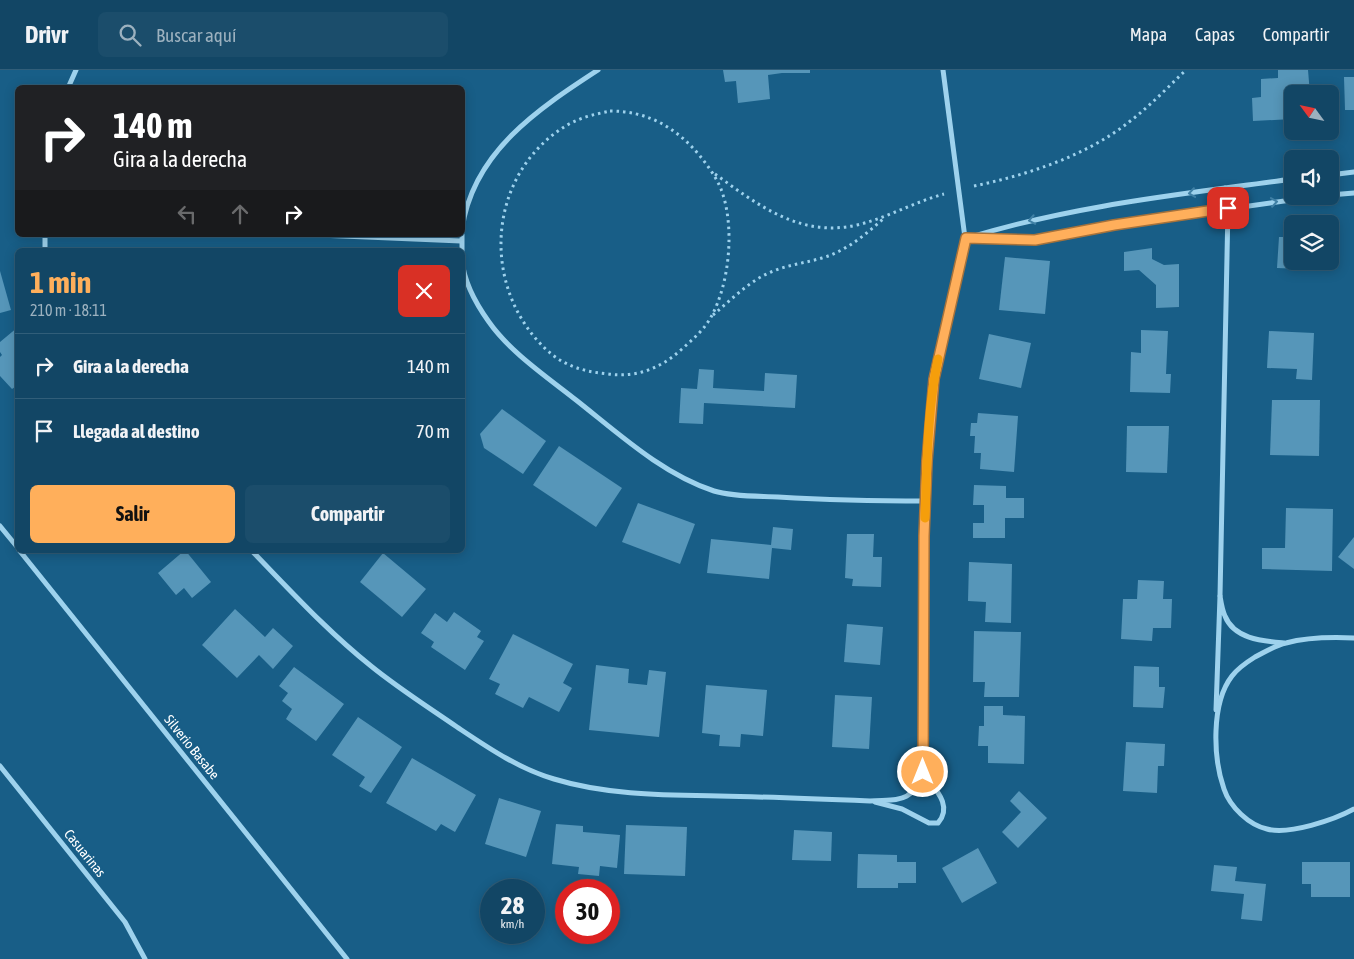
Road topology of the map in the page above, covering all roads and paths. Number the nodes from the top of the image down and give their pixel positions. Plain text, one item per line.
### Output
1 (76, 70) edge
2 (598, 70) edge
3 (942, 70) edge
4 (69, 85) edge
5 (1354, 172) edge
6 (1339, 174) edge
7 (1284, 180) edge
8 (1225, 188) junction
9 (1354, 193) edge
10 (1339, 194) edge
11 (1284, 201) edge
12 (1228, 208) junction
13 (465, 212) edge
14 (885, 216) dead end
15 (414, 237) edge
16 (461, 238) edge
17 (966, 238) junction
18 (465, 272) edge
19 (711, 317) junction
20 (926, 501) junction
21 (0, 526) edge
22 (15, 545) edge
23 (21, 553) edge
24 (254, 553) edge
25 (1220, 596) junction
26 (1354, 638) edge
27 (1285, 643) junction
28 (1215, 721) junction
29 (0, 766) edge
30 (923, 772) junction
31 (870, 801) junction
32 (1354, 810) edge
33 (145, 959) edge
34 (347, 959) edge

1 - 4 street
2 - 13 street
3 - 17 street
5 - 6 street
7 - 8 street
8 - 12 street
8 -> 17 street
9 - 10 street
12 -> 11 street
12 - 17 street
12 - 25 street
14 - 19 path
15 - 16 street
17 - 20 street
18 - 20 street
19 - 19 path
20 - 30 street
21 - 22 street, Silverio Basabe
23 - 34 street, Silverio Basabe
24 - 31 street
25 - 27 street
25 - 28 street
26 - 27 street
27 - 28 street
28 - 32 street
29 - 33 street, Casuarinas
30 - 31 street
30 - 31 street

